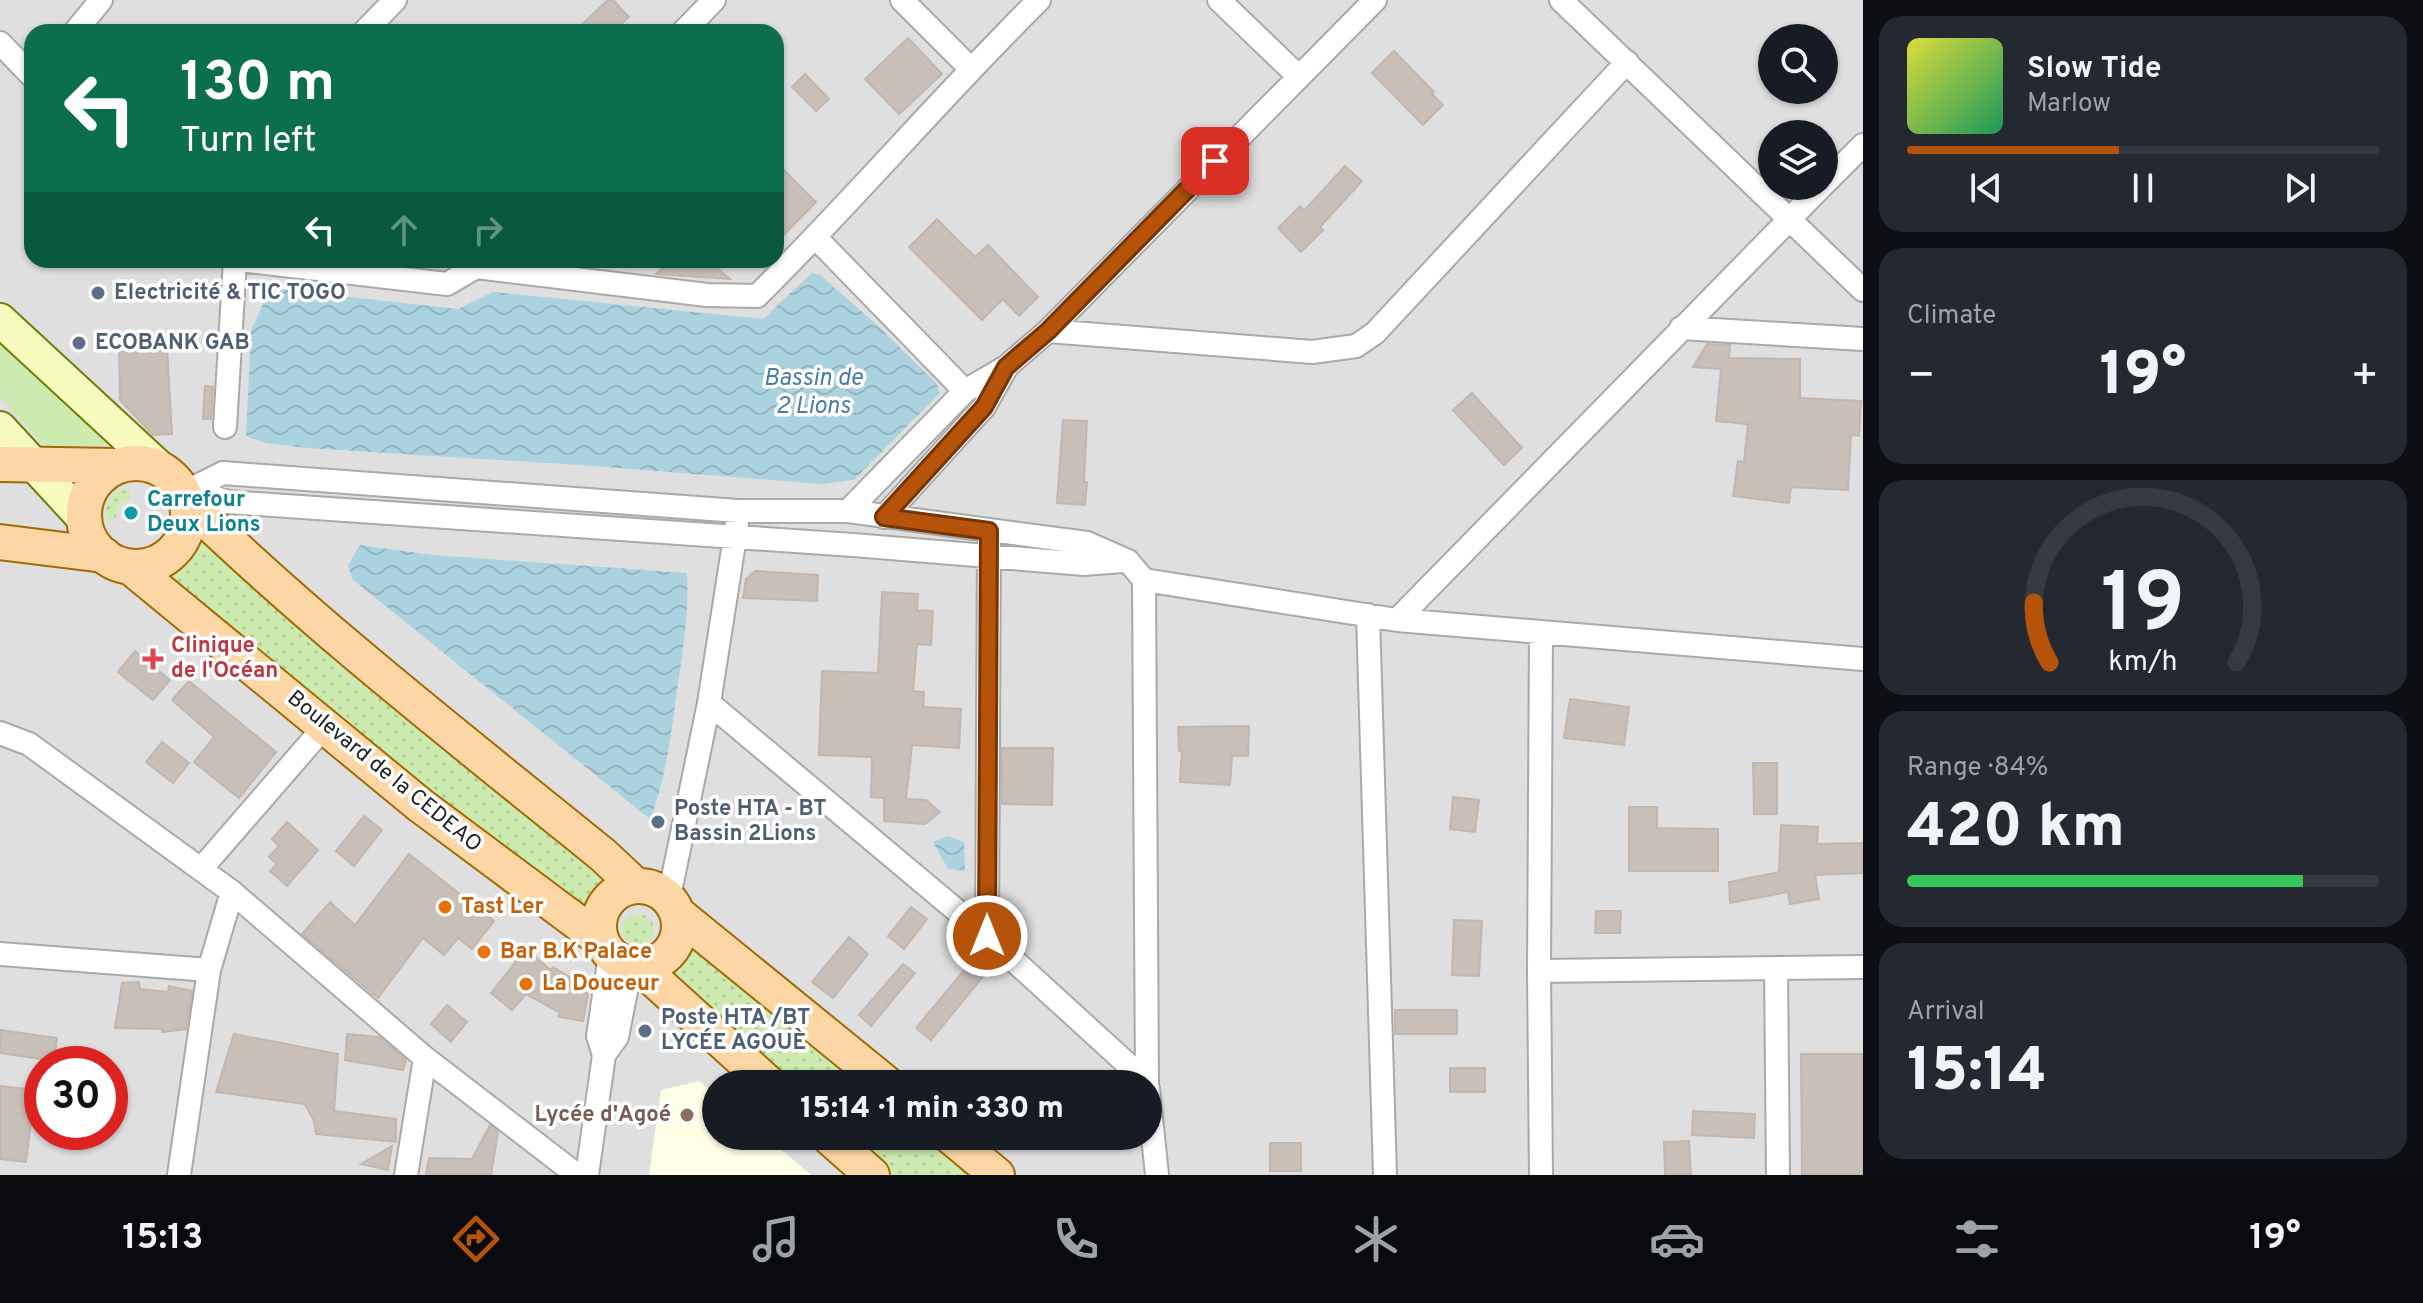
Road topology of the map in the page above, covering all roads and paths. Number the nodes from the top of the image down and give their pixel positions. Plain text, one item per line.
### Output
1 (101, 0) edge
2 (395, 0) edge
3 (714, 0) edge
4 (902, 0) edge
5 (1039, 0) edge
6 (1219, 0) edge
7 (1375, 0) edge
8 (1561, 0) edge
9 (82, 24) edge
10 (372, 24) edge
11 (691, 24) edge
12 (0, 43) edge
13 (1627, 62) junction
14 (24, 68) edge
15 (970, 68) junction
16 (1298, 76) junction
17 (1863, 145) edge
18 (1838, 170) edge
19 (1808, 200) edge
20 (1788, 219) junction
21 (816, 238) junction
22 (236, 268) edge
23 (307, 268) edge
24 (471, 268) edge
25 (514, 268) edge
26 (1863, 290) edge
27 (0, 320) edge
28 (1681, 328) junction
29 (1048, 331) junction
30 (1863, 339) edge
31 (1006, 367) junction
32 (965, 391) junction
33 (225, 427) dead end
34 (0, 428) edge
35 (0, 464) edge
36 (35, 466) junction
37 (115, 466) junction
38 (160, 468) junction
39 (186, 494) junction
40 (738, 511) junction
41 (848, 511) junction
42 (884, 517) junction
43 (83, 518) junction
44 (989, 531) junction
45 (736, 539) junction
46 (0, 542) edge
47 (989, 556) junction
48 (1128, 561) junction
49 (119, 562) junction
50 (1144, 580) junction
51 (1368, 615) junction
52 (1397, 620) junction
53 (1541, 633) junction
54 (1863, 659) edge
55 (709, 703) junction
56 (325, 726) junction
57 (0, 733) edge
58 (201, 869) junction
59 (635, 885) junction
60 (232, 892) junction
61 (674, 906) junction
62 (987, 936) junction
63 (0, 954) edge
64 (620, 957) junction
65 (1863, 967) edge
66 (1776, 968) junction
67 (209, 970) junction
68 (1539, 971) junction
69 (425, 1058) junction
70 (753, 1070) edge
71 (870, 1070) edge
72 (1132, 1070) edge
73 (1148, 1070) edge
74 (844, 1150) edge
75 (967, 1150) edge
76 (1154, 1150) edge
77 (179, 1175) edge
78 (406, 1175) edge
79 (577, 1175) edge
80 (587, 1175) edge
81 (872, 1175) edge
82 (997, 1175) edge
83 (1157, 1175) edge
84 (1385, 1175) edge
85 (1541, 1175) edge
86 (1778, 1175) edge

1 - 9 street
2 - 10 street
3 - 11 street
4 - 15 street
5 - 15 street
6 - 16 street
7 - 16 street
8 - 13 street
12 - 14 street
13 - 20 street
13 - 29 street
15 - 21 street
16 - 29 street
17 - 18 street
19 - 20 street
20 - 26 street
20 - 28 street
21 - 25 street
21 - 32 street
22 - 33 street
23 - 24 street
27 - 38 main road
28 - 30 street
28 - 52 street
29 - 31 street
31 - 32 street
31 - 42 street
32 - 41 street
34 - 36 main road
35 - 36 main road
36 - 37 main road
36 - 43 main road
37 - 38 main road
37 - 43 main road
38 - 39 main road
39 - 40 street
39 - 45 street
39 - 49 main road
39 - 59 main road
40 - 41 street
40 - 45 street
41 - 42 street
42 - 44 street
43 - 49 main road
44 - 47 street
44 - 48 street
45 - 47 street
45 - 55 street
46 - 49 main road
47 - 48 street
47 - 62 street
48 - 50 street
49 - 56 main road, Boulevard de la CEDEAO
50 - 51 street
50 - 73 street
51 - 52 street
51 - 84 street
52 - 53 street
53 - 54 street
53 - 68 street
55 - 61 street
55 - 62 street
56 - 58 street
56 - 64 main road, Boulevard de la CEDEAO
57 - 58 street
58 - 60 street
59 - 61 main road
59 - 64 main road
60 - 67 street
60 - 69 street
61 - 64 main road
61 - 71 main road
62 - 72 street
63 - 67 street
64 - 70 main road, Boulevard de la CEDEAO
64 - 80 street
65 - 66 street
66 - 68 street
66 - 86 street
67 - 77 street
68 - 85 street
69 - 78 street
69 - 79 street
74 - 81 main road
75 - 82 main road
76 - 83 street

